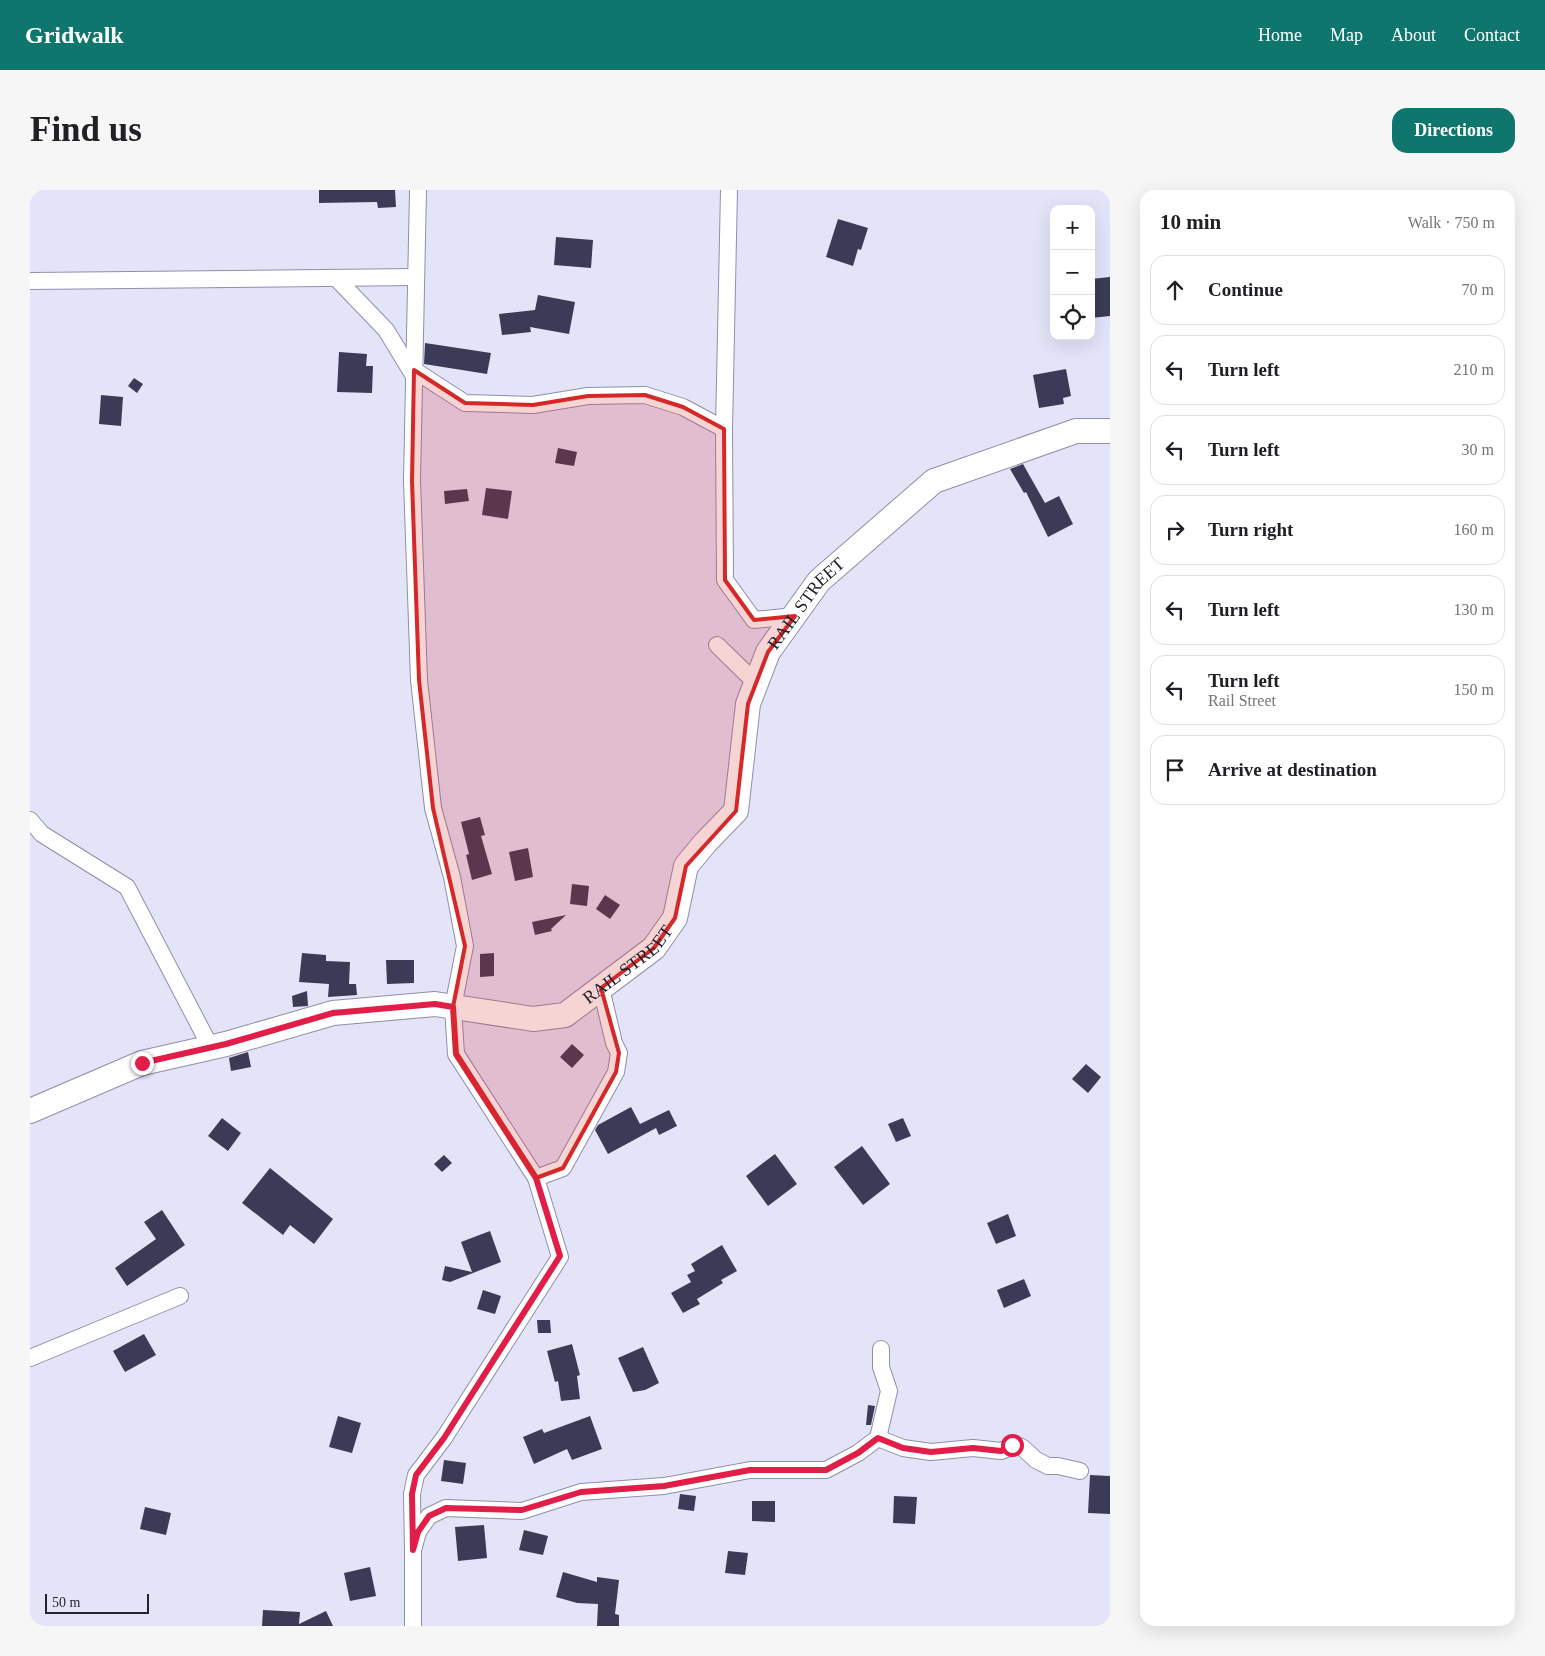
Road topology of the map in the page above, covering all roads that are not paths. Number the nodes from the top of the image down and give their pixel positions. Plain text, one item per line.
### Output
1 (418, 190) edge
2 (729, 190) edge
3 (416, 277) junction
4 (336, 278) junction
5 (30, 282) edge
6 (414, 373) junction
7 (724, 429) junction
8 (1110, 431) edge
9 (794, 616) junction
10 (717, 645) dead end
11 (756, 683) junction
12 (30, 820) edge
13 (601, 988) junction
14 (453, 1007) junction
15 (211, 1048) junction
16 (30, 1111) edge
17 (536, 1178) junction
18 (180, 1296) dead end
19 (881, 1348) dead end
20 (30, 1358) edge
21 (878, 1438) junction
22 (1080, 1471) dead end
23 (413, 1550) junction
24 (412, 1626) edge

1 - 3 street
2 - 7 street
3 - 4 street
3 - 6 street
4 - 5 street
4 - 6 street
6 - 7 street
6 - 14 street
7 - 9 street
8 - 9 street, RAIL STREET
9 - 11 street, RAIL STREET
10 - 11 street
11 - 13 street, RAIL STREET
12 - 15 street
13 - 14 street, RAIL STREET
13 - 17 street
14 - 15 street, RAIL STREET
14 - 17 street
15 - 16 street, RAIL STREET
17 - 23 street
18 - 20 street
19 - 21 street
21 - 22 street
21 - 23 street
23 - 24 street

